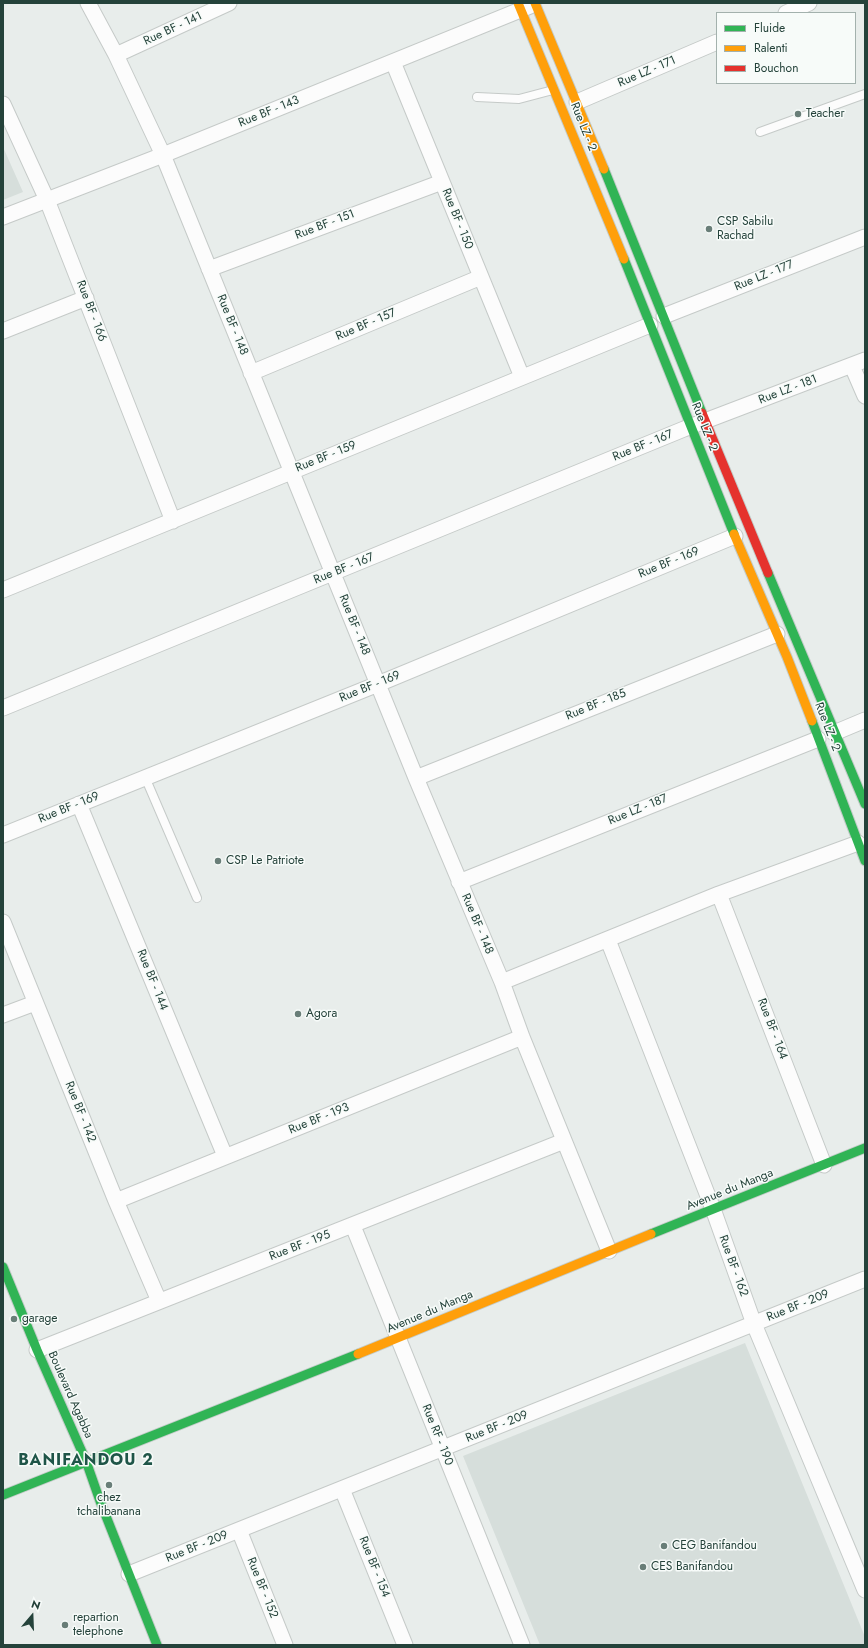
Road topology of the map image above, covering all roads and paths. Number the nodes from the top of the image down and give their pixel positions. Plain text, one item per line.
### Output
1 (88, 3) edge
2 (809, 3) edge
3 (224, 4) edge
4 (529, 4) edge
5 (788, 12) edge
6 (716, 42) edge
7 (116, 55) junction
8 (393, 62) junction
9 (555, 89) junction
10 (865, 94) edge
11 (477, 97) dead end
12 (577, 102) junction
13 (3, 104) edge
14 (760, 132) dead end
15 (163, 155) junction
16 (442, 182) junction
17 (47, 200) junction
18 (3, 218) edge
19 (865, 236) edge
20 (209, 269) junction
21 (481, 277) junction
22 (86, 298) junction
23 (664, 316) junction
24 (650, 325) junction
25 (3, 331) edge
26 (858, 363) edge
27 (252, 373) junction
28 (522, 376) junction
29 (865, 396) edge
30 (708, 420) junction
31 (687, 428) junction
32 (291, 471) junction
33 (173, 521) junction
34 (735, 536) junction
35 (333, 574) junction
36 (3, 590) edge
37 (777, 634) junction
38 (378, 684) junction
39 (3, 708) edge
40 (865, 720) edge
41 (834, 733) junction
42 (818, 739) junction
43 (145, 777) junction
44 (416, 778) junction
45 (79, 804) junction
46 (865, 804) edge
47 (3, 835) edge
48 (858, 843) junction
49 (865, 861) edge
50 (459, 882) junction
51 (719, 894) junction
52 (197, 898) dead end
53 (3, 922) edge
54 (608, 940) junction
55 (502, 982) junction
56 (35, 1003) junction
57 (3, 1015) edge
58 (522, 1038) junction
59 (564, 1140) junction
60 (865, 1148) edge
61 (225, 1156) junction
62 (824, 1165) junction
63 (116, 1201) junction
64 (713, 1210) junction
65 (353, 1226) junction
66 (609, 1251) junction
67 (3, 1268) edge
68 (865, 1279) edge
69 (159, 1301) junction
70 (754, 1324) junction
71 (398, 1338) junction
72 (36, 1350) junction
73 (443, 1449) junction
74 (86, 1461) junction
75 (342, 1489) junction
76 (3, 1495) edge
77 (239, 1530) junction
78 (129, 1574) junction
79 (865, 1590) edge
80 (157, 1645) edge
81 (285, 1645) edge
82 (405, 1645) edge
83 (522, 1645) edge

1 - 7 street, Rue BF - 148
2 - 5 street
3 - 7 street, Rue BF - 141
4 - 8 street, Rue BF - 143
4 - 9 main road, Rue LZ - 2
4 - 12 main road, Rue LZ - 2
6 - 12 street, Rue LZ - 171
7 - 15 street, Rue BF - 148
8 - 15 street, Rue BF - 143
8 - 16 street, Rue BF - 150
9 - 11 lane
9 - 24 main road, Rue LZ - 2
10 - 14 lane
12 - 23 main road, Rue LZ - 2
13 - 17 street, Rue BF - 166
15 - 17 street, Rue BF - 143
15 - 20 street, Rue BF - 148
16 - 20 street, Rue BF - 151
16 - 21 street, Rue BF - 150
17 - 18 street, Rue BF - 143
17 - 22 street, Rue BF - 166
19 - 23 street, Rue LZ - 177
20 - 27 street, Rue BF - 148
21 - 27 street, Rue BF - 157
21 - 28 street, Rue BF - 150
22 - 25 street
22 - 33 street, Rue BF - 166
23 - 30 main road, Rue LZ - 2
24 - 28 street, Rue BF - 159
24 - 31 main road, Rue LZ - 2
26 - 29 street
26 - 30 street, Rue LZ - 181
27 - 32 street, Rue BF - 148
28 - 32 street, Rue BF - 159
30 - 31 street, Rue LZ - 181
30 - 41 main road, Rue LZ - 2
31 - 34 main road, Rue LZ - 2
31 - 35 street, Rue BF - 167
32 - 33 street, Rue BF - 159
32 - 35 street, Rue BF - 148
33 - 36 street, Rue BF - 159
34 - 37 main road, Rue LZ - 2
34 - 38 street, Rue BF - 169
35 - 38 street, Rue BF - 148
35 - 39 street, Rue BF - 167
37 - 42 main road, Rue LZ - 2
37 - 44 street, Rue BF - 185
38 - 43 street, Rue BF - 169
38 - 44 street, Rue BF - 148
40 - 41 street
41 - 46 main road, Rue LZ - 2
42 - 48 main road, Rue LZ - 2
42 - 50 street, Rue LZ - 187
43 - 45 street, Rue BF - 169
43 - 52 lane
44 - 50 street, Rue BF - 148
45 - 47 street, Rue BF - 169
45 - 61 street, Rue BF - 144
48 - 49 main road, Rue LZ - 2
48 - 51 street
50 - 55 street, Rue BF - 148
51 - 54 street
51 - 62 street, Rue BF - 164
53 - 56 street, Rue BF - 142
54 - 55 street
54 - 64 street, Rue BF - 162
55 - 58 street, Rue BF - 148
56 - 57 street
56 - 63 street, Rue BF - 142
58 - 59 street, Rue BF - 148
58 - 61 street, Rue BF - 193
59 - 65 street, Rue BF - 195
59 - 66 street, Rue BF - 148
60 - 62 main road, Avenue du Manga
61 - 63 street, Rue BF - 193
62 - 64 main road, Avenue du Manga
63 - 69 street, Rue BF - 142
64 - 66 main road, Avenue du Manga
64 - 70 street, Rue BF - 162
65 - 69 street, Rue BF - 195
65 - 71 street, Rue RF - 190
66 - 71 main road, Avenue du Manga
67 - 72 main road, Boulevard Agabba
68 - 70 street, Rue BF - 209
69 - 72 street, Rue BF - 195
70 - 73 street, Rue BF - 209
70 - 79 street, Rue BF - 162
71 - 73 street, Rue RF - 190
71 - 74 main road, Avenue du Manga
72 - 74 main road, Boulevard Agabba
73 - 75 street, Rue BF - 209
73 - 83 street, Rue RF - 190
74 - 76 main road, Avenue du Manga
74 - 78 main road, Boulevard Agabba
75 - 77 street, Rue BF - 209
75 - 82 street, Rue BF - 154
77 - 78 street, Rue BF - 209
77 - 81 street, Rue BF - 152
78 - 80 main road, Boulevard Agabba

